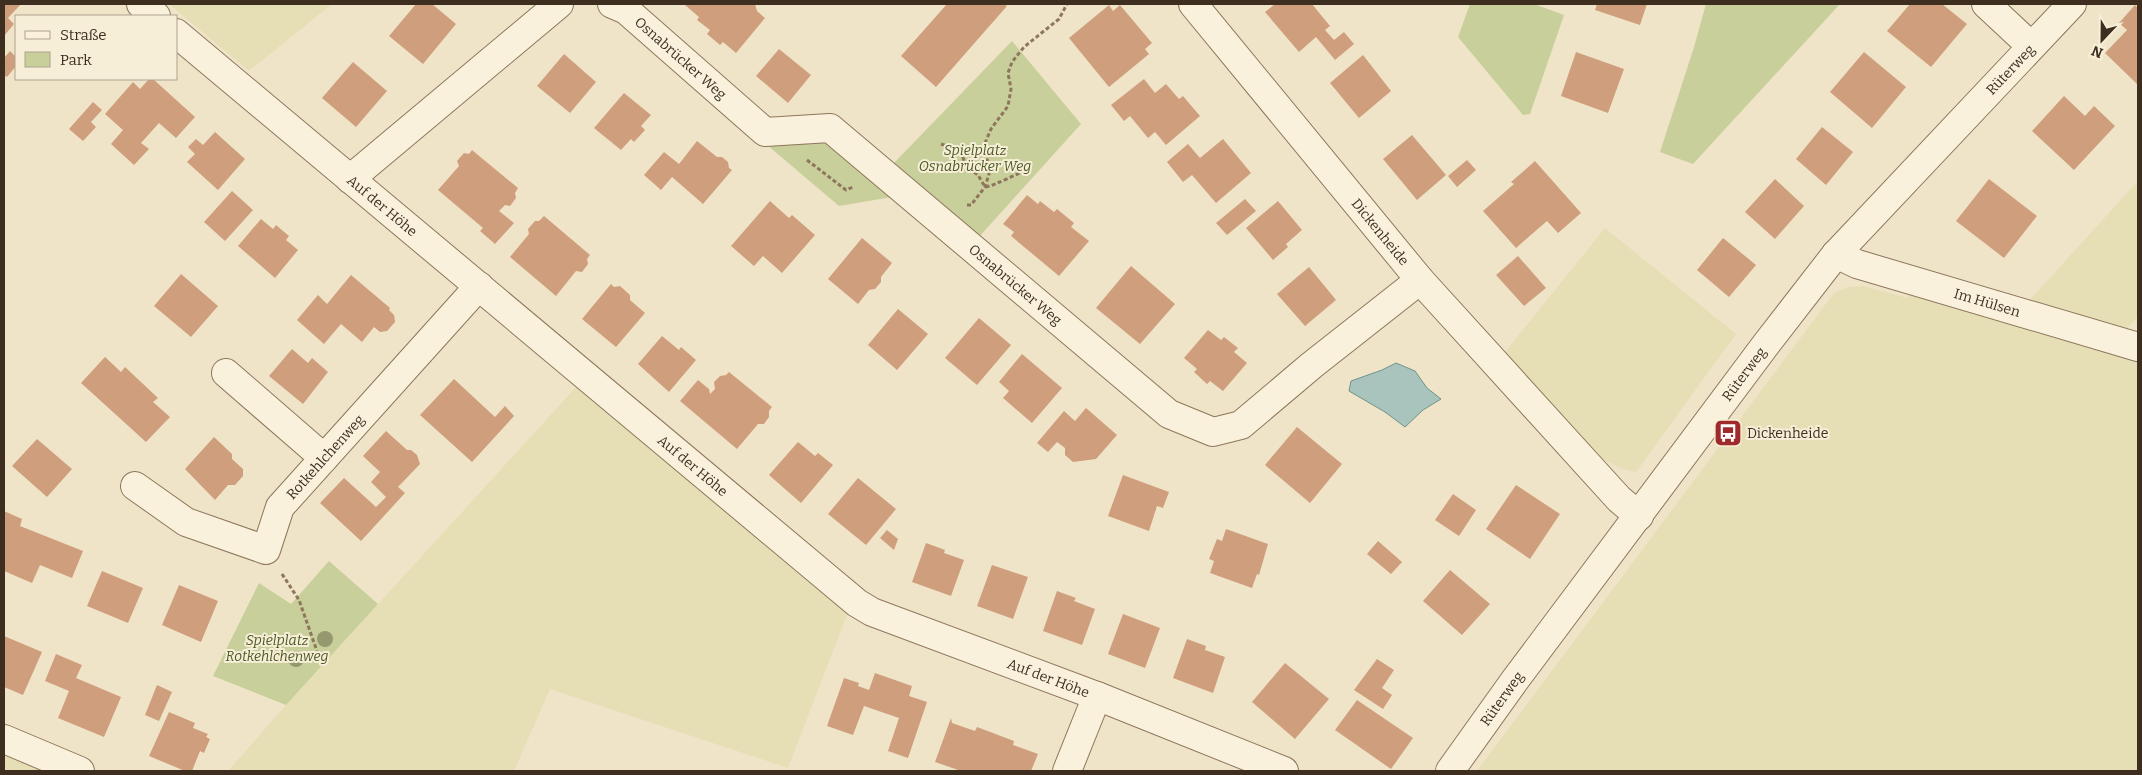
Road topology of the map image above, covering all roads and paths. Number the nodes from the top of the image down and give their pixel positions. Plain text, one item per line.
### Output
1 (141, 4) edge
2 (559, 4) edge
3 (612, 4) edge
4 (1067, 4) edge
5 (1193, 4) edge
6 (1986, 4) edge
7 (2072, 4) edge
8 (155, 15) edge
9 (178, 35) edge
10 (2031, 46) junction
11 (765, 132) junction
12 (941, 144) dead end
13 (1030, 169) dead end
14 (887, 177) junction
15 (350, 179) junction
16 (985, 187) junction
17 (936, 218) junction
18 (1836, 254) junction
19 (1420, 280) junction
20 (479, 286) junction
21 (2138, 347) edge
22 (226, 373) dead end
23 (324, 458) junction
24 (135, 486) dead end
25 (1639, 516) junction
26 (266, 550) junction
27 (317, 650) dead end
28 (1097, 696) junction
29 (4, 739) edge
30 (80, 771) edge
31 (1066, 771) edge
32 (1284, 771) edge
33 (1450, 771) edge

1 - 8 street
2 - 15 street
3 - 11 street, Osnabrücker Weg
4 - 16 path
5 - 19 street, Dickenheide
6 - 10 street
7 - 10 street, Rüterweg
9 - 15 street, Auf der Höhe
10 - 18 street, Rüterweg
11 - 14 street, Osnabrücker Weg
11 - 14 path
12 - 16 path
13 - 16 path
14 - 17 street, Osnabrücker Weg
15 - 20 street, Auf der Höhe
16 - 17 path
17 - 19 street, Osnabrücker Weg
18 - 21 street, Im Hülsen
18 - 25 street, Rüterweg
19 - 25 street, Dickenheide
20 - 23 street, Rotkehlchenweg
20 - 28 street, Auf der Höhe
22 - 23 street
23 - 26 street, Rotkehlchenweg
24 - 26 street
25 - 33 street, Rüterweg
26 - 27 path
28 - 31 street
28 - 32 street, Auf der Höhe
29 - 30 street

